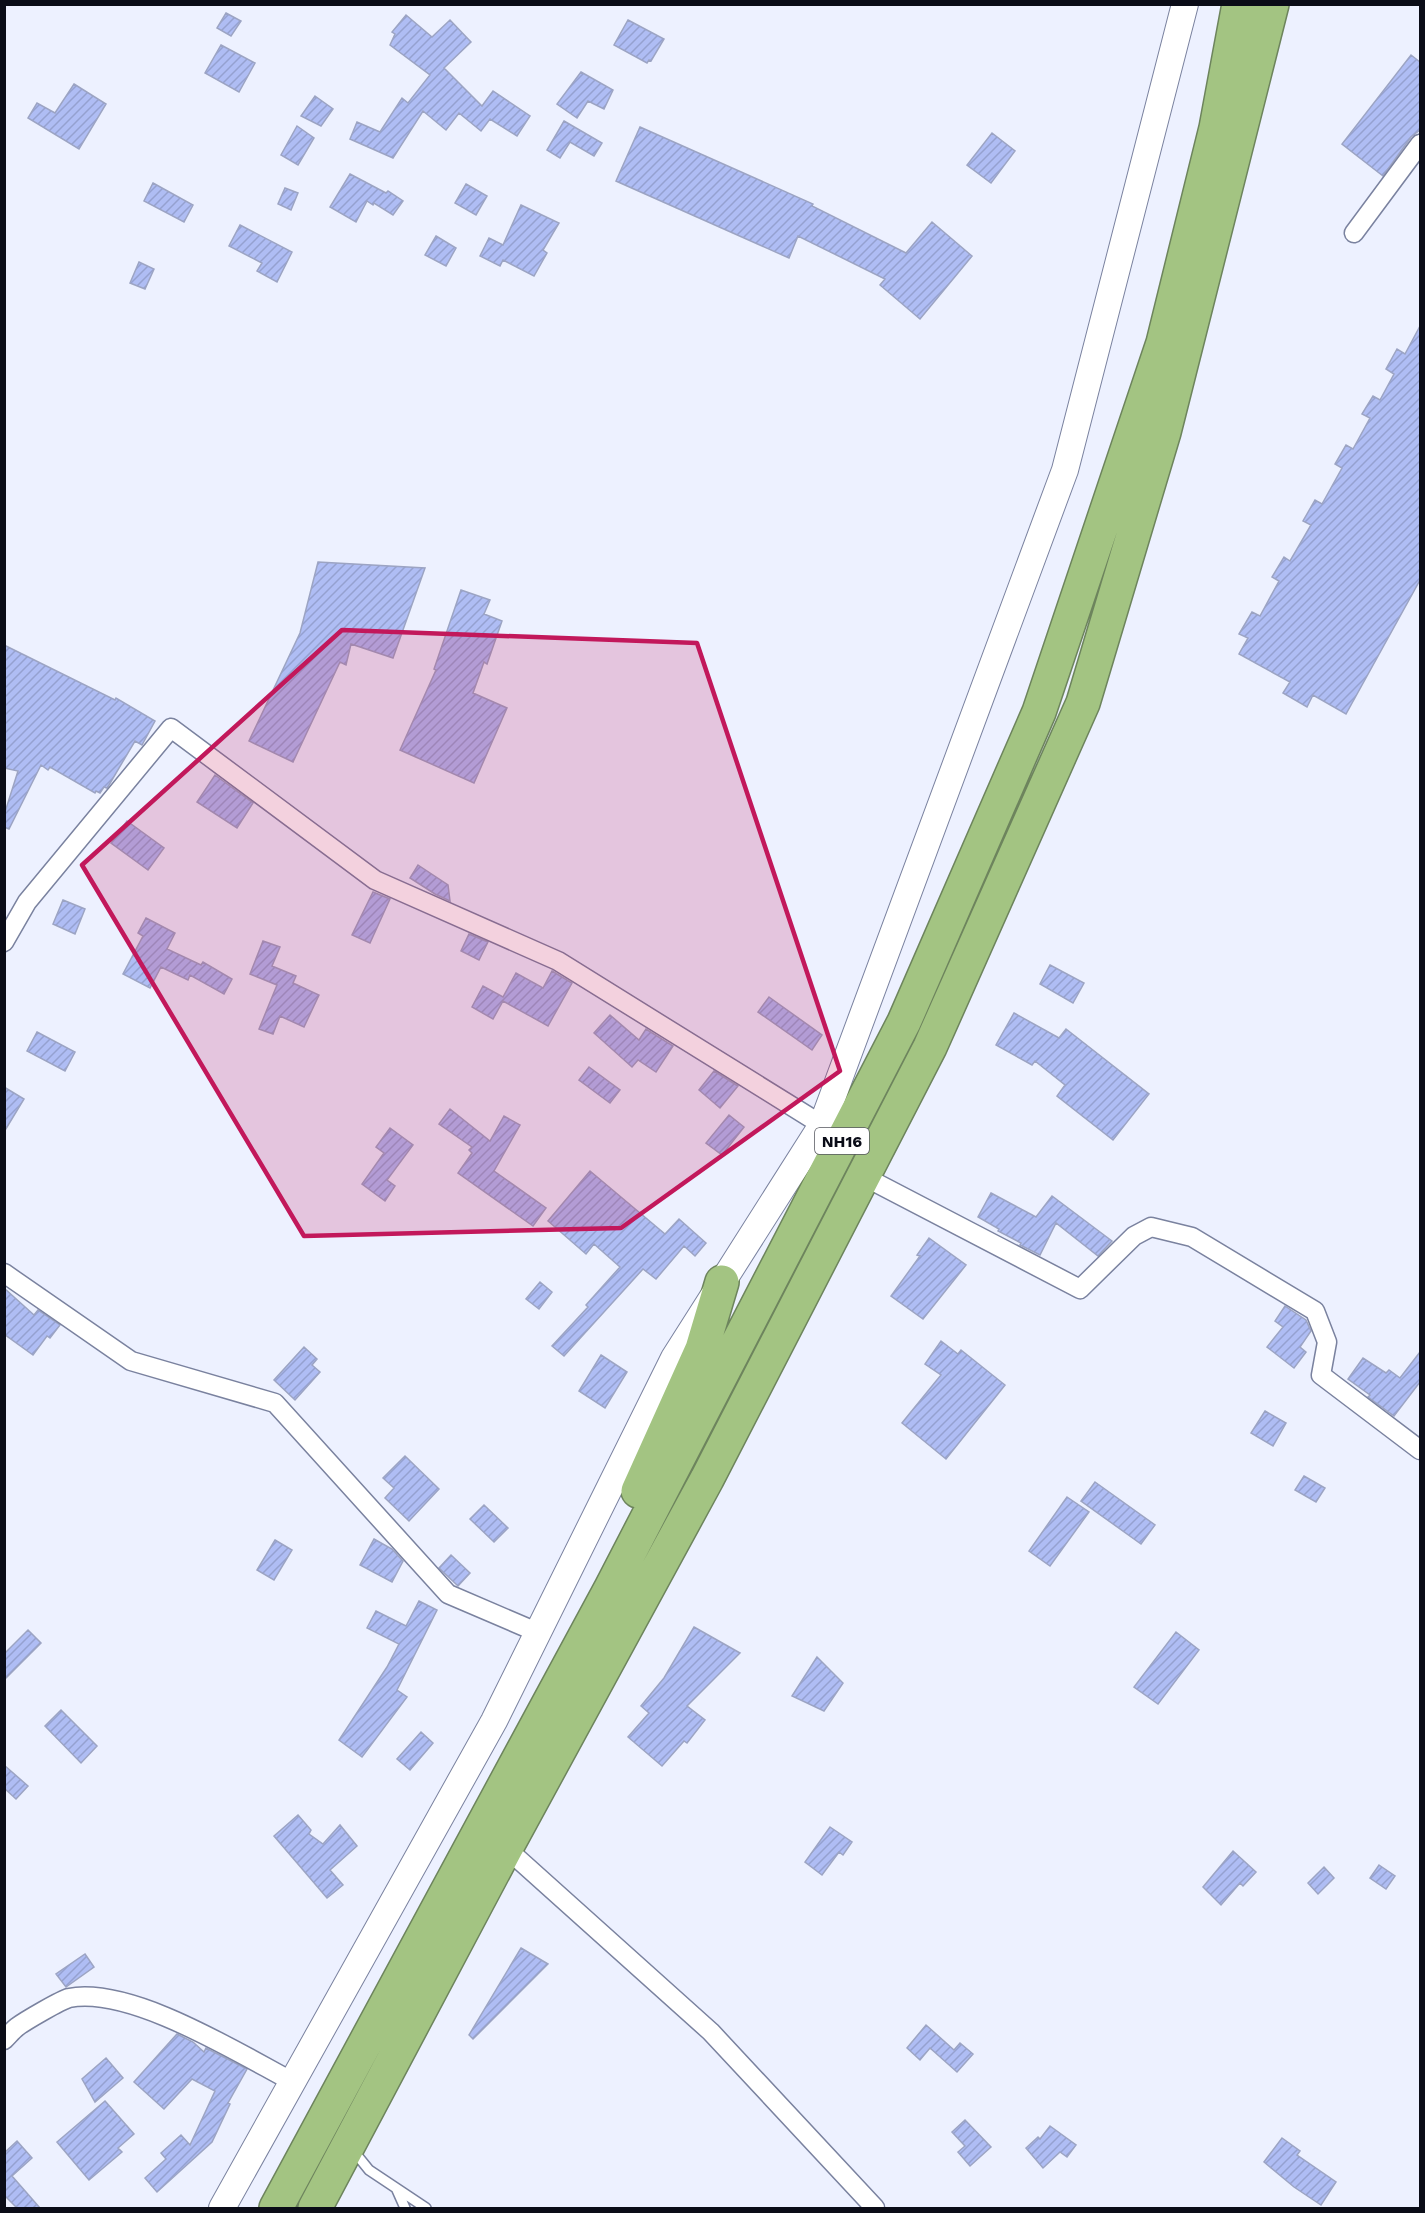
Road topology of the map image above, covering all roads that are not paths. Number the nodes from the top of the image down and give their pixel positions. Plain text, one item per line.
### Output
1 (1185, 4) edge
2 (1239, 4) edge
3 (1272, 4) edge
4 (1420, 144) edge
5 (1354, 233) dead end
6 (4, 942) edge
7 (822, 1125) junction
8 (863, 1176) junction
9 (4, 1273) edge
10 (722, 1282) junction
11 (1420, 1450) edge
12 (611, 1588) junction
13 (539, 1633) junction
14 (506, 1848) junction
15 (4, 2040) edge
16 (293, 2082) junction
17 (348, 2145) junction
18 (397, 2190) junction
19 (222, 2208) edge
20 (276, 2208) edge
21 (315, 2208) edge
22 (405, 2208) edge
23 (426, 2208) edge
24 (875, 2208) edge

1 - 7 street
2 - 12 highway, NH16
3 - 8 highway, NH16
4 - 5 street
6 - 7 street
7 - 10 street
8 - 11 street
8 - 14 highway, NH16
9 - 13 street
10 - 12 highway
10 - 13 street
12 - 20 highway, NH16
13 - 16 street
14 - 17 highway, NH16
14 - 24 street
15 - 16 street
16 - 19 street
17 - 18 lane
17 - 21 highway, NH16
18 - 22 lane
18 - 23 lane

